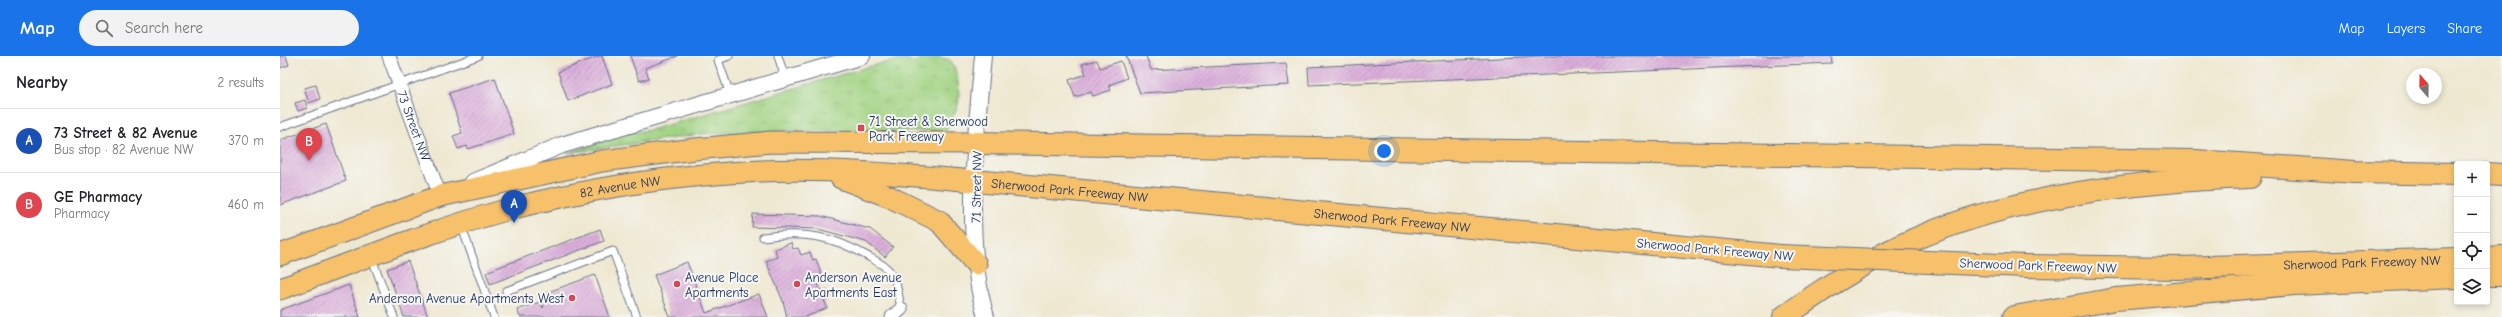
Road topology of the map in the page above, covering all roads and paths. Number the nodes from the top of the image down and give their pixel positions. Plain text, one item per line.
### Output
1 (389, 56) edge
2 (478, 56) edge
3 (729, 56) edge
4 (778, 56) edge
5 (862, 56) edge
6 (983, 56) edge
7 (785, 78) junction
8 (400, 84) junction
9 (730, 94) junction
10 (280, 127) edge
11 (976, 143) junction
12 (823, 172) junction
13 (2355, 172) junction
14 (2454, 174) edge
15 (2490, 174) edge
16 (2502, 175) edge
17 (975, 181) junction
18 (440, 196) junction
19 (460, 223) junction
20 (763, 237) dead end
21 (280, 255) edge
22 (371, 256) junction
23 (2502, 257) edge
24 (2490, 258) edge
25 (2454, 259) edge
26 (976, 264) junction
27 (2502, 275) edge
28 (2490, 276) edge
29 (2454, 277) edge
30 (280, 289) edge
31 (506, 291) dead end
32 (897, 313) edge
33 (394, 317) edge
34 (494, 317) edge
35 (638, 317) edge
36 (986, 317) edge
37 (1784, 317) edge
38 (2014, 317) edge

1 - 8 street, 73 Street NW
2 - 8 lane
3 - 9 lane
4 - 7 lane
5 - 7 street
6 - 11 street, 71 Street NW
7 - 9 street
8 - 10 lane
8 - 18 street, 73 Street NW
9 - 18 street
11 - 13 highway
11 - 17 street, 71 Street NW
11 - 18 main road
12 - 17 main road, 82 Avenue NW
12 - 19 main road, 82 Avenue NW
12 - 26 main road
13 - 14 highway
13 - 37 highway
15 - 16 highway
17 - 25 highway, Sherwood Park Freeway NW, bridge
17 - 26 street, 71 Street NW
18 - 21 main road
19 - 22 main road, 82 Avenue NW
19 - 34 lane
20 - 32 lane
22 - 30 main road, 82 Avenue NW
22 - 33 lane
23 - 24 highway
26 - 36 street, 71 Street NW
27 - 28 highway
29 - 38 highway
31 - 35 lane

